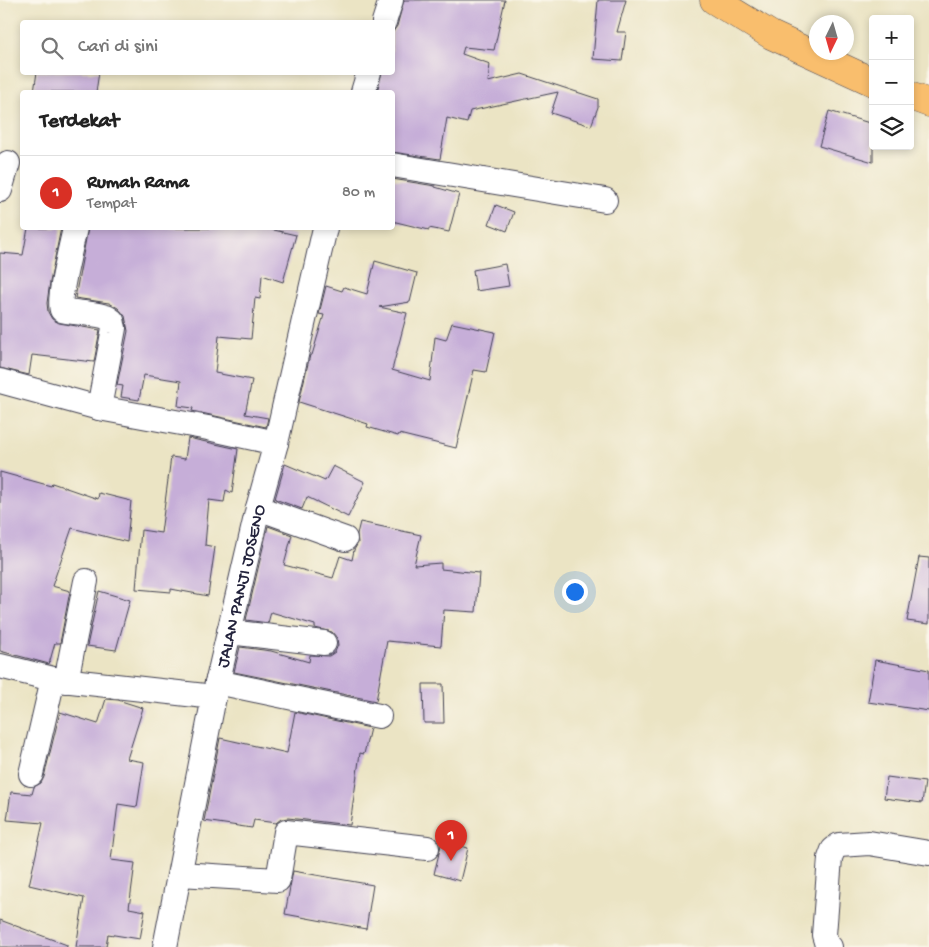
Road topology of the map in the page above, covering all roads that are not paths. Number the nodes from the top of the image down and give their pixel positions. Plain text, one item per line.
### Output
1 (391, 0) edge
2 (714, 0) edge
3 (385, 20) edge
4 (369, 75) edge
5 (869, 80) edge
6 (364, 90) edge
7 (914, 97) edge
8 (929, 103) edge
9 (10, 164) edge
10 (395, 165) edge
11 (0, 190) edge
12 (605, 200) dead end
13 (74, 230) edge
14 (324, 230) edge
15 (0, 381) edge
16 (99, 408) junction
17 (276, 443) junction
18 (258, 508) junction
19 (345, 540) dead end
20 (86, 581) dead end
21 (229, 632) junction
22 (324, 642) dead end
23 (0, 666) edge
24 (60, 680) junction
25 (216, 690) junction
26 (379, 716) dead end
27 (31, 774) dead end
28 (427, 848) dead end
29 (929, 854) edge
30 (180, 874) junction
31 (166, 947) edge
32 (830, 947) edge

1 - 3 street
2 - 5 main road
4 - 6 street
7 - 8 main road
9 - 11 street
10 - 12 street
13 - 16 street
14 - 17 street, JALAN PANJI JOSENO
15 - 16 street
16 - 17 street
17 - 18 street, JALAN PANJI JOSENO
18 - 19 street
18 - 21 street, JALAN PANJI JOSENO
20 - 24 street
21 - 22 street
21 - 25 street, JALAN PANJI JOSENO
23 - 24 street
24 - 25 street
24 - 27 street
25 - 26 street
25 - 30 street, JALAN PANJI JOSENO
28 - 30 street
29 - 32 street
30 - 31 street, JALAN PANJI JOSENO

